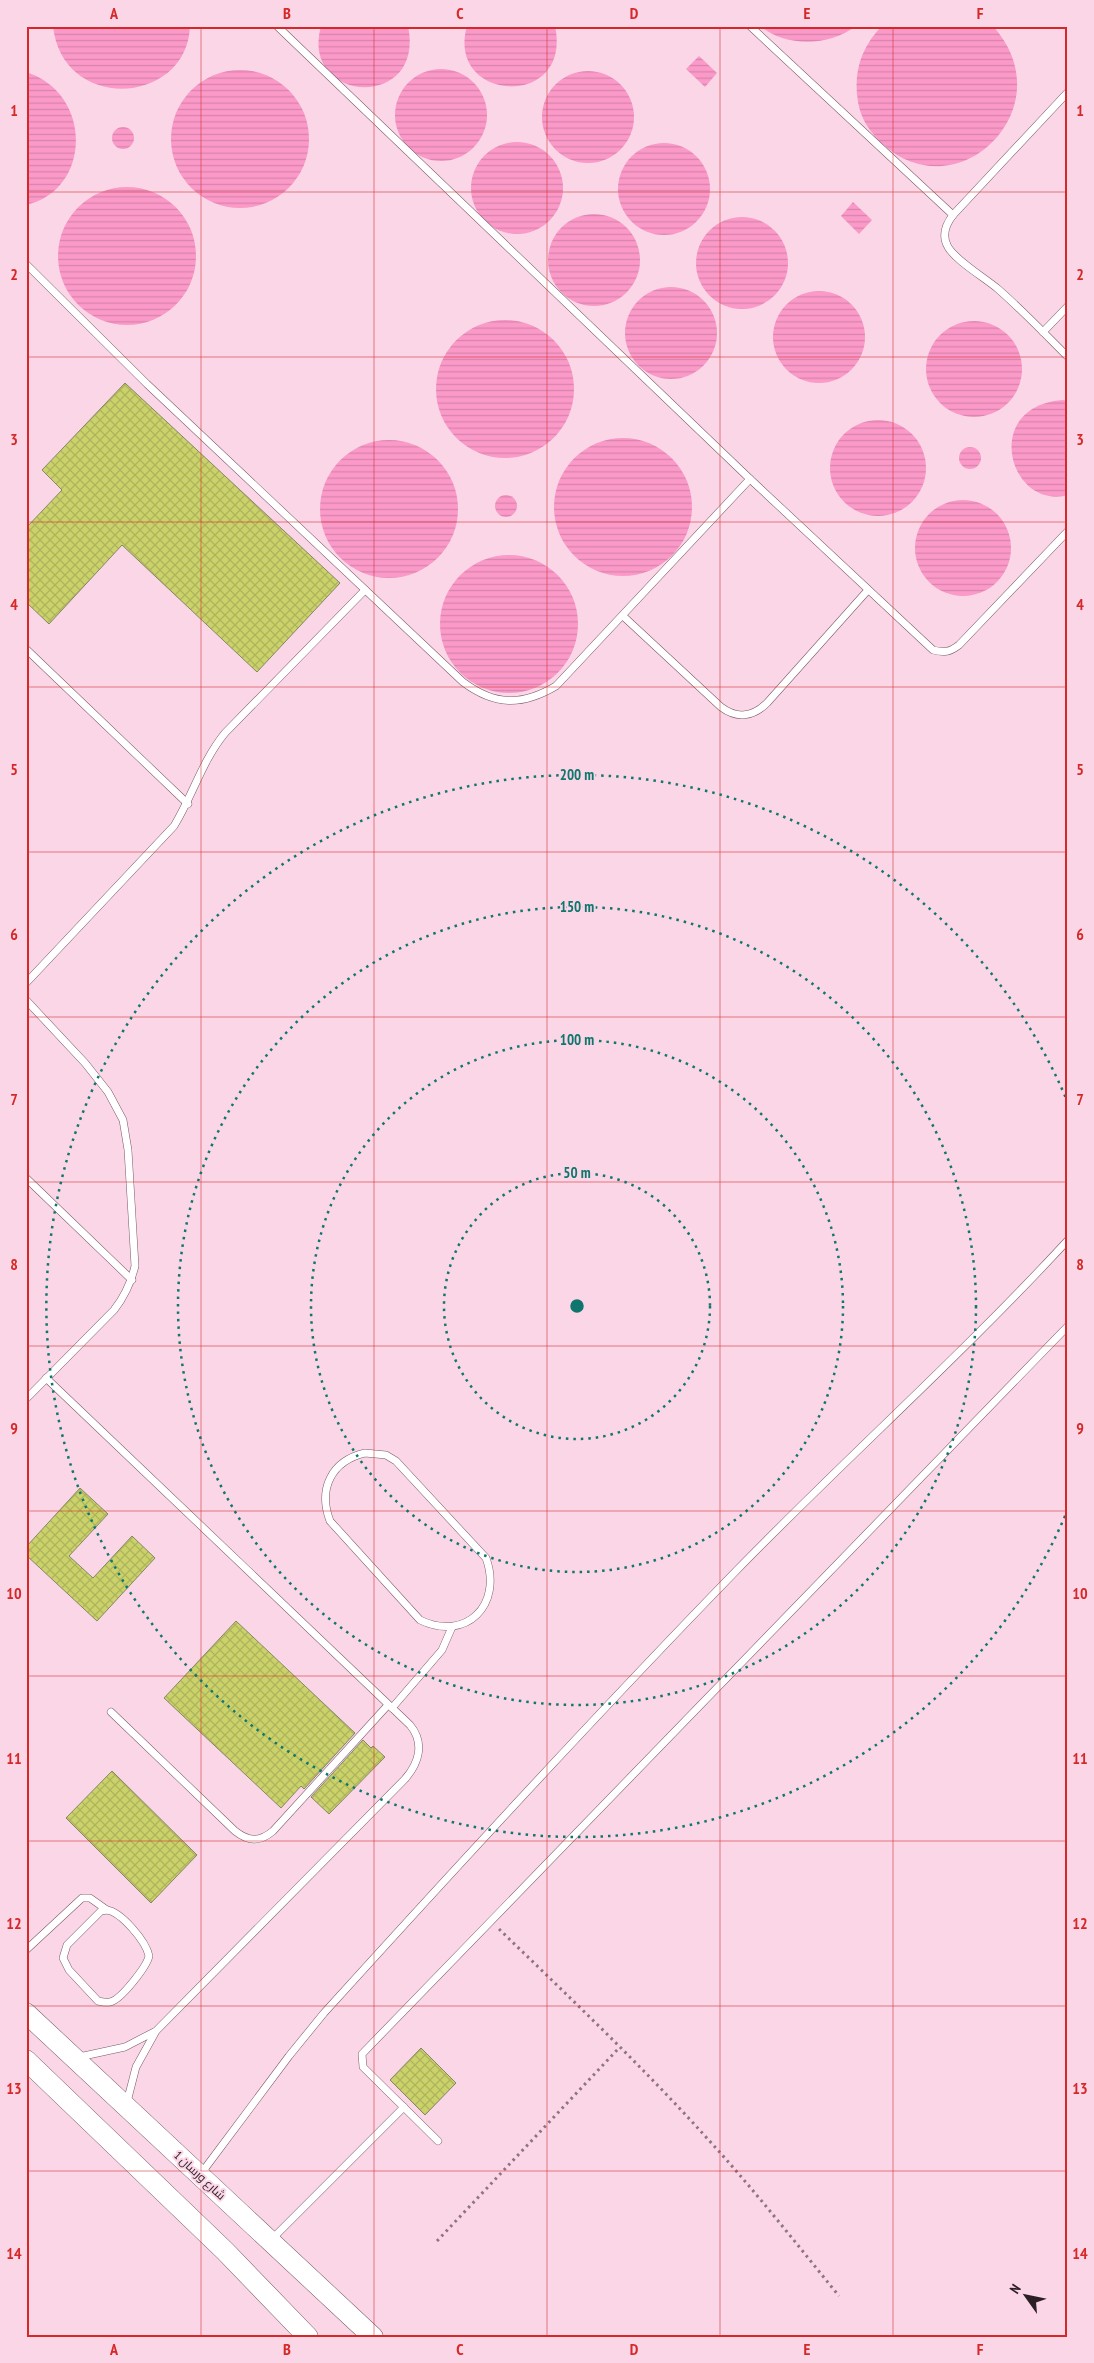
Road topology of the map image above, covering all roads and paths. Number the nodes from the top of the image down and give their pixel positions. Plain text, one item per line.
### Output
1 (277, 26) edge
2 (750, 26) edge
3 (1068, 92) edge
4 (953, 215) junction
5 (26, 264) edge
6 (1068, 306) edge
7 (1043, 332) junction
8 (1068, 356) edge
9 (750, 479) junction
10 (1068, 532) edge
11 (366, 590) junction
12 (868, 590) junction
13 (623, 616) junction
14 (26, 649) edge
15 (188, 804) junction
16 (26, 983) edge
17 (26, 1000) edge
18 (26, 1178) edge
19 (1068, 1240) edge
20 (132, 1280) junction
21 (1068, 1326) edge
22 (46, 1378) junction
23 (26, 1399) edge
24 (452, 1627) junction
25 (390, 1707) junction
26 (111, 1712) dead end
27 (107, 1910) junction
28 (492, 1921) junction
29 (26, 1950) edge
30 (26, 2013) edge
31 (156, 2031) junction
32 (619, 2048) junction
33 (73, 2058) junction
34 (26, 2060) edge
35 (404, 2107) junction
36 (126, 2108) junction
37 (438, 2141) dead end
38 (200, 2175) junction
39 (271, 2241) junction
40 (437, 2241) dead end
41 (839, 2296) dead end
42 (308, 2337) edge
43 (372, 2337) edge

1 - 9 lane
2 - 4 lane
3 - 4 lane
4 - 7 lane
5 - 11 lane
6 - 7 lane
7 - 8 lane
9 - 12 lane
9 - 13 lane
10 - 12 lane
11 - 13 lane
11 - 15 lane
12 - 13 lane
14 - 15 lane
15 - 16 lane
17 - 20 lane
18 - 20 lane
19 - 38 lane
20 - 22 lane
21 - 28 lane
22 - 23 lane
22 - 25 lane
24 - 24 lane
24 - 25 lane
25 - 26 lane
25 - 31 lane
27 - 27 lane
27 - 29 lane
28 - 32 path
28 - 35 lane
30 - 33 street, شارع ورسان 1
31 - 33 lane
31 - 36 lane
32 - 40 path
32 - 41 path
33 - 36 street, شارع ورسان 1
34 - 42 street
35 - 37 lane
35 - 39 lane
36 - 38 street, شارع ورسان 1
38 - 39 street, شارع ورسان 1
39 - 43 street, شارع ورسان 1

